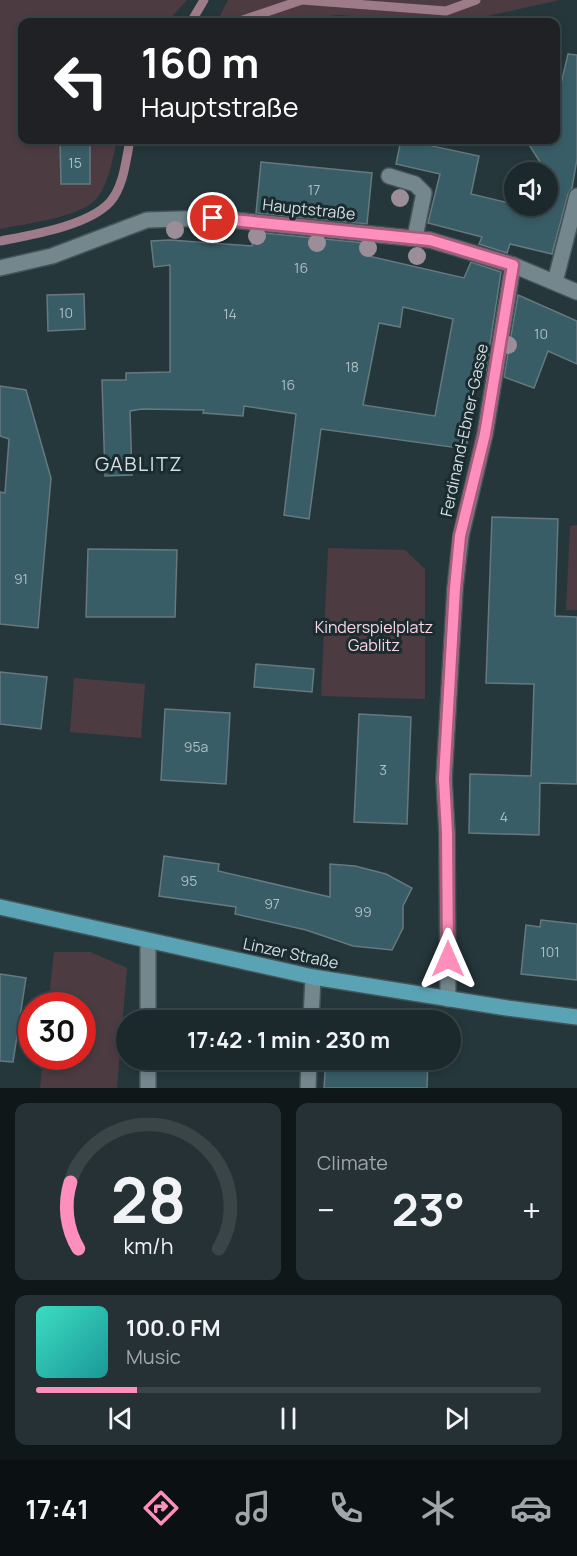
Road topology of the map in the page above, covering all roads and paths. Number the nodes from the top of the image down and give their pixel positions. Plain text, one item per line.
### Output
1 (389, 176) dead end
2 (577, 196) edge
3 (415, 237) junction
4 (513, 265) junction
5 (0, 268) edge
6 (555, 282) junction
7 (577, 292) edge
8 (0, 907) edge
9 (148, 940) junction
10 (313, 977) junction
11 (448, 999) junction
12 (148, 1010) edge
13 (311, 1010) edge
14 (577, 1017) edge
15 (148, 1070) edge
16 (309, 1070) edge
17 (148, 1088) edge
18 (308, 1088) edge

1 - 3 street
2 - 6 street
3 - 4 street, Hauptstraße
3 - 5 street, Hauptstraße
4 - 6 street, Hauptstraße
4 - 11 street, Ferdinand-Ebner-Gasse
6 - 7 street, Hauptstraße
8 - 9 main road, Linzer Straße
9 - 10 main road, Linzer Straße
9 - 12 street
10 - 11 main road, Linzer Straße
10 - 13 street
11 - 14 main road, Linzer Straße
15 - 17 street
16 - 18 street

